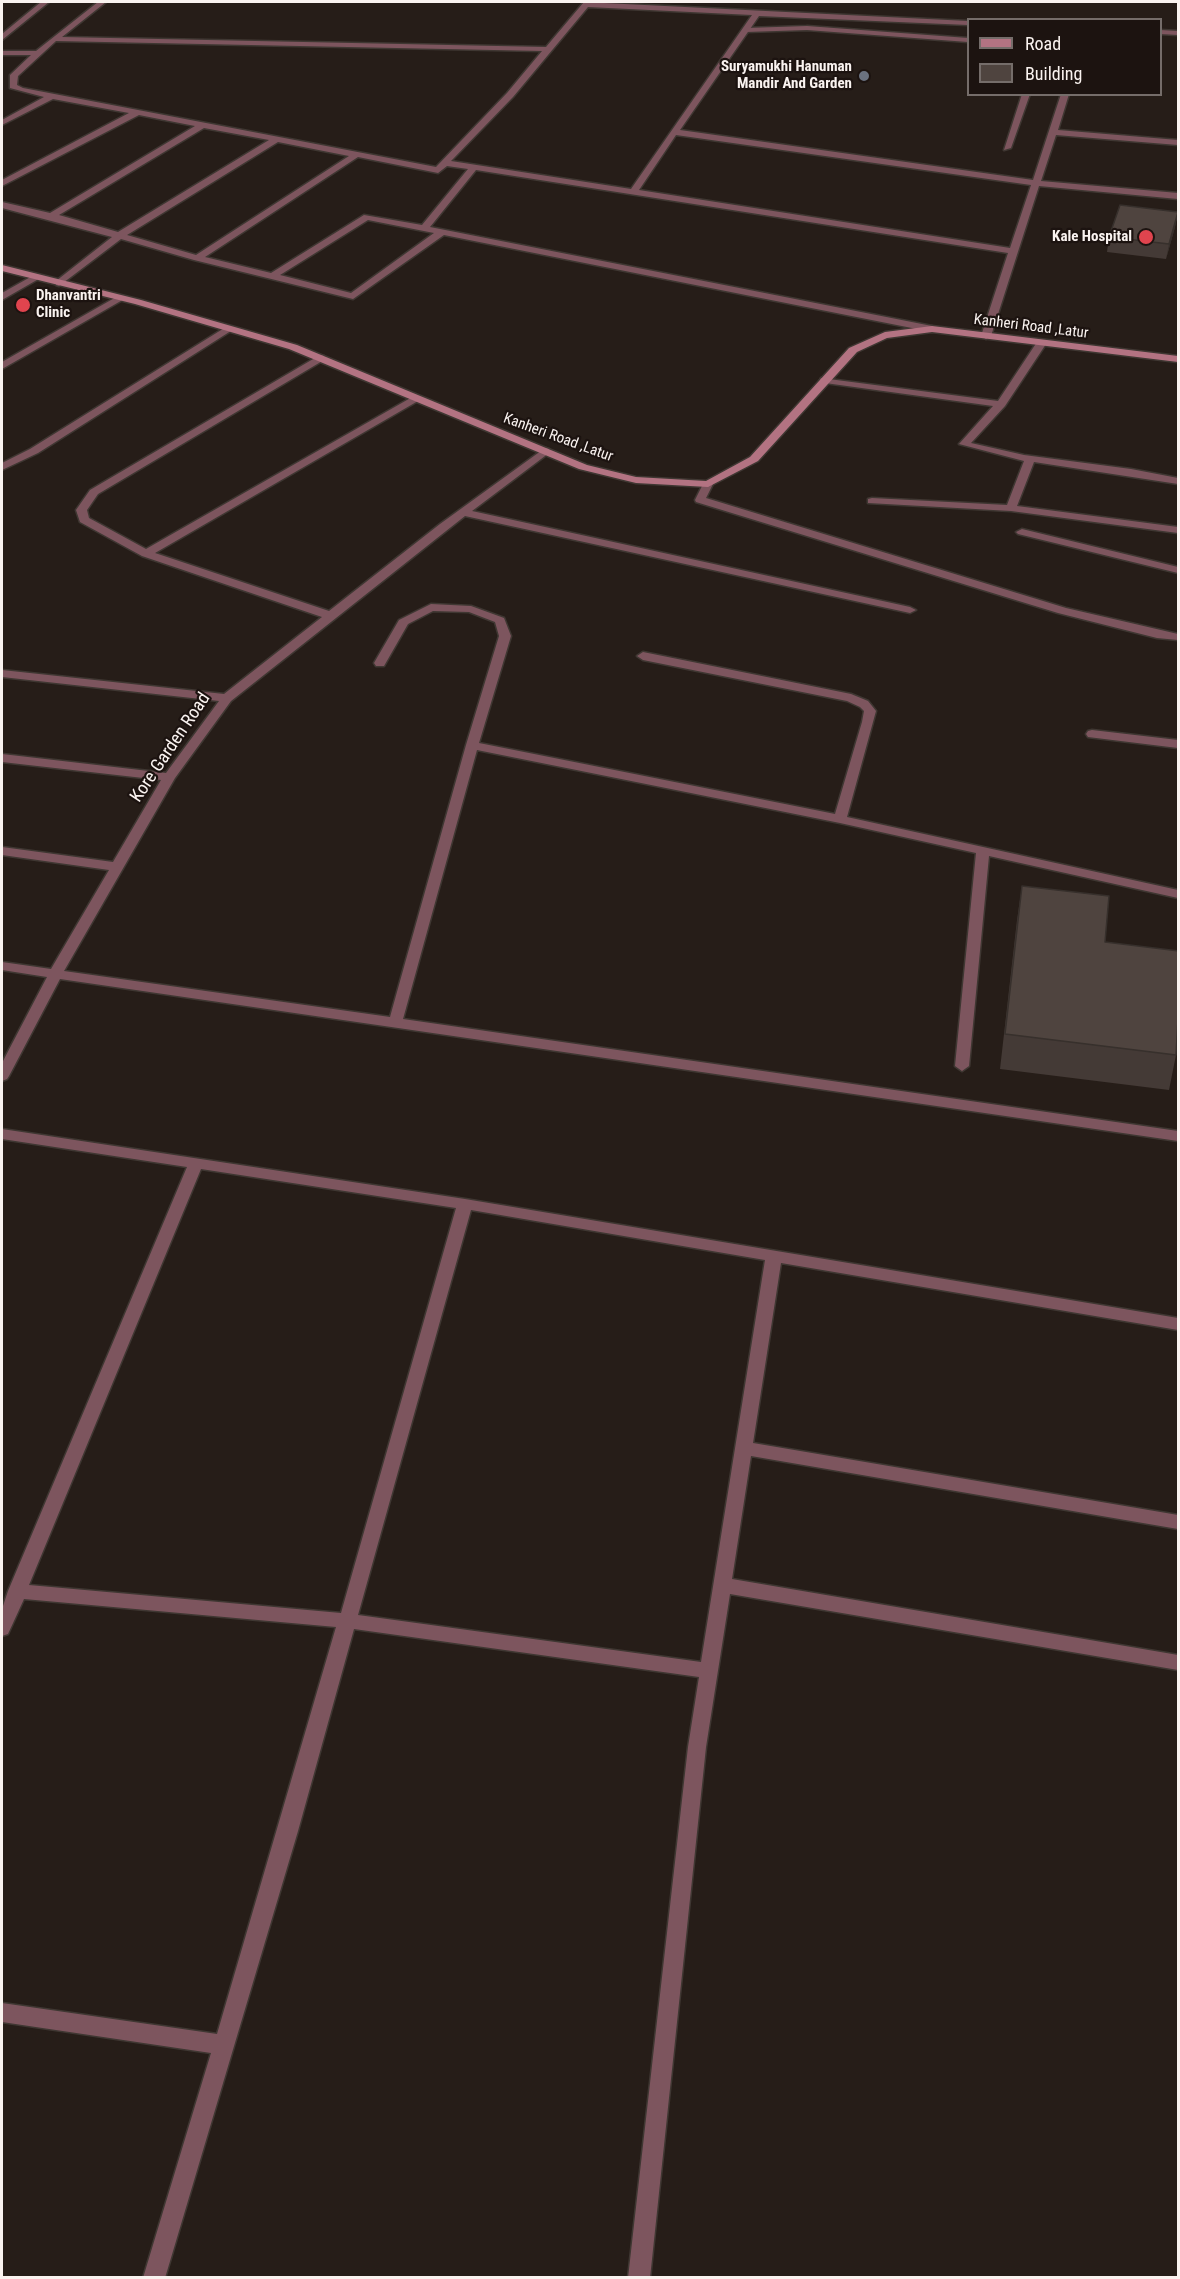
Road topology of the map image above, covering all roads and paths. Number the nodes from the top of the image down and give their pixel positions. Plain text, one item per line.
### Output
1 (45, 2) edge
2 (102, 2) edge
3 (586, 3) edge
4 (757, 13) junction
5 (967, 23) edge
6 (746, 30) junction
7 (1162, 32) edge
8 (1179, 33) edge
9 (2, 39) edge
10 (54, 39) junction
11 (967, 40) edge
12 (549, 49) junction
13 (2, 53) edge
14 (38, 53) junction
15 (21, 90) junction
16 (2, 91) edge
17 (52, 96) junction
18 (1025, 96) edge
19 (1064, 96) edge
20 (138, 112) junction
21 (2, 123) edge
22 (202, 125) junction
23 (674, 132) junction
24 (1052, 132) junction
25 (277, 139) junction
26 (1179, 143) edge
27 (1007, 148) dead end
28 (356, 155) junction
29 (445, 163) junction
30 (474, 167) junction
31 (2, 183) edge
32 (1035, 183) junction
33 (634, 192) junction
34 (1179, 196) edge
35 (2, 205) edge
36 (51, 216) junction
37 (424, 228) junction
38 (442, 232) junction
39 (119, 236) junction
40 (1012, 251) junction
41 (197, 258) junction
42 (2, 268) edge
43 (273, 276) junction
44 (37, 277) junction
45 (59, 283) junction
46 (2, 297) edge
47 (121, 298) junction
48 (229, 328) junction
49 (932, 329) junction
50 (986, 336) junction
51 (1041, 344) junction
52 (320, 358) junction
53 (1178, 359) edge
54 (2, 366) edge
55 (825, 380) junction
56 (414, 399) junction
57 (1001, 404) junction
58 (545, 451) junction
59 (1030, 459) junction
60 (2, 467) edge
61 (1179, 481) edge
62 (708, 484) junction
63 (872, 501) dead end
64 (1011, 508) junction
65 (463, 512) junction
66 (1179, 530) edge
67 (1022, 532) dead end
68 (146, 554) junction
69 (1179, 570) edge
70 (910, 610) dead end
71 (331, 616) junction
72 (1179, 637) edge
73 (643, 656) dead end
74 (380, 663) dead end
75 (2, 673) edge
76 (227, 698) junction
77 (1092, 734) dead end
78 (1179, 744) edge
79 (472, 745) junction
80 (2, 758) edge
81 (169, 777) junction
82 (840, 819) junction
83 (983, 850) junction
84 (2, 851) edge
85 (117, 867) junction
86 (1179, 894) edge
87 (2, 966) edge
88 (55, 974) junction
89 (394, 1024) junction
90 (962, 1066) dead end
91 (3, 1068) edge
92 (2, 1134) edge
93 (1179, 1136) edge
94 (196, 1164) junction
95 (465, 1204) junction
96 (774, 1256) junction
97 (1179, 1324) edge
98 (743, 1448) junction
99 (1179, 1522) edge
100 (722, 1585) junction
101 (17, 1591) junction
102 (347, 1621) junction
103 (2, 1627) edge
104 (1179, 1663) edge
105 (708, 1671) junction
106 (2, 2012) edge
107 (224, 2045) junction
108 (154, 2277) edge
109 (639, 2277) edge

1 - 9 street
2 - 10 street
3 - 4 street
3 - 12 street
4 - 5 street
4 - 6 street
6 - 11 street
6 - 23 street
7 - 8 street
10 - 12 street
10 - 14 street
12 - 29 street
13 - 14 street
14 - 15 street
15 - 16 street
15 - 17 street
17 - 20 street
17 - 21 street
18 - 27 street
19 - 24 street
20 - 22 street
20 - 31 street
22 - 25 street
22 - 36 street
23 - 32 street
23 - 33 street
24 - 26 street
24 - 32 street
25 - 28 street
25 - 39 street
28 - 29 street
28 - 41 street
29 - 30 street
30 - 33 street
30 - 37 street
32 - 34 street
32 - 40 street
33 - 40 street
35 - 36 street
36 - 39 street
37 - 38 street
37 - 43 street
38 - 43 street
38 - 49 street
39 - 41 street
39 - 45 street
40 - 50 street
41 - 43 street
42 - 44 street, Kanheri Road ,Latur
44 - 45 street, Kanheri Road ,Latur
44 - 46 street
45 - 47 street, Kanheri Road ,Latur
47 - 48 street, Kanheri Road ,Latur
47 - 54 street
48 - 52 street, Kanheri Road ,Latur
48 - 60 street
49 - 50 street, Kanheri Road ,Latur
49 - 55 street, Kanheri Road ,Latur
50 - 51 street, Kanheri Road ,Latur
51 - 53 street, Kanheri Road ,Latur
51 - 57 street
52 - 56 street, Kanheri Road ,Latur
52 - 68 street
55 - 57 street
55 - 62 street, Kanheri Road ,Latur
56 - 58 street, Kanheri Road ,Latur
56 - 68 street
57 - 59 street
58 - 62 street, Kanheri Road ,Latur
58 - 65 street, Kore Garden Road
59 - 61 street
59 - 64 street
62 - 72 street
63 - 64 street
64 - 66 street
65 - 70 street
65 - 71 street, Kore Garden Road
67 - 69 street
68 - 71 street
71 - 76 street, Kore Garden Road
73 - 82 street
74 - 79 street
75 - 76 street
76 - 81 street, Kore Garden Road
77 - 78 street
79 - 82 street
79 - 89 street
80 - 81 street
81 - 85 street, Kore Garden Road
82 - 83 street
83 - 86 street
83 - 90 street
84 - 85 street
85 - 88 street, Kore Garden Road
87 - 88 street
88 - 89 street
88 - 91 street, Kore Garden Road
89 - 93 street
92 - 94 street
94 - 95 street
94 - 101 street
95 - 96 street
95 - 102 street
96 - 97 street
96 - 98 street
98 - 99 street
98 - 100 street
100 - 104 street
100 - 105 street
101 - 102 street
101 - 103 street
102 - 105 street
102 - 107 street
105 - 109 street
106 - 107 street
107 - 108 street

